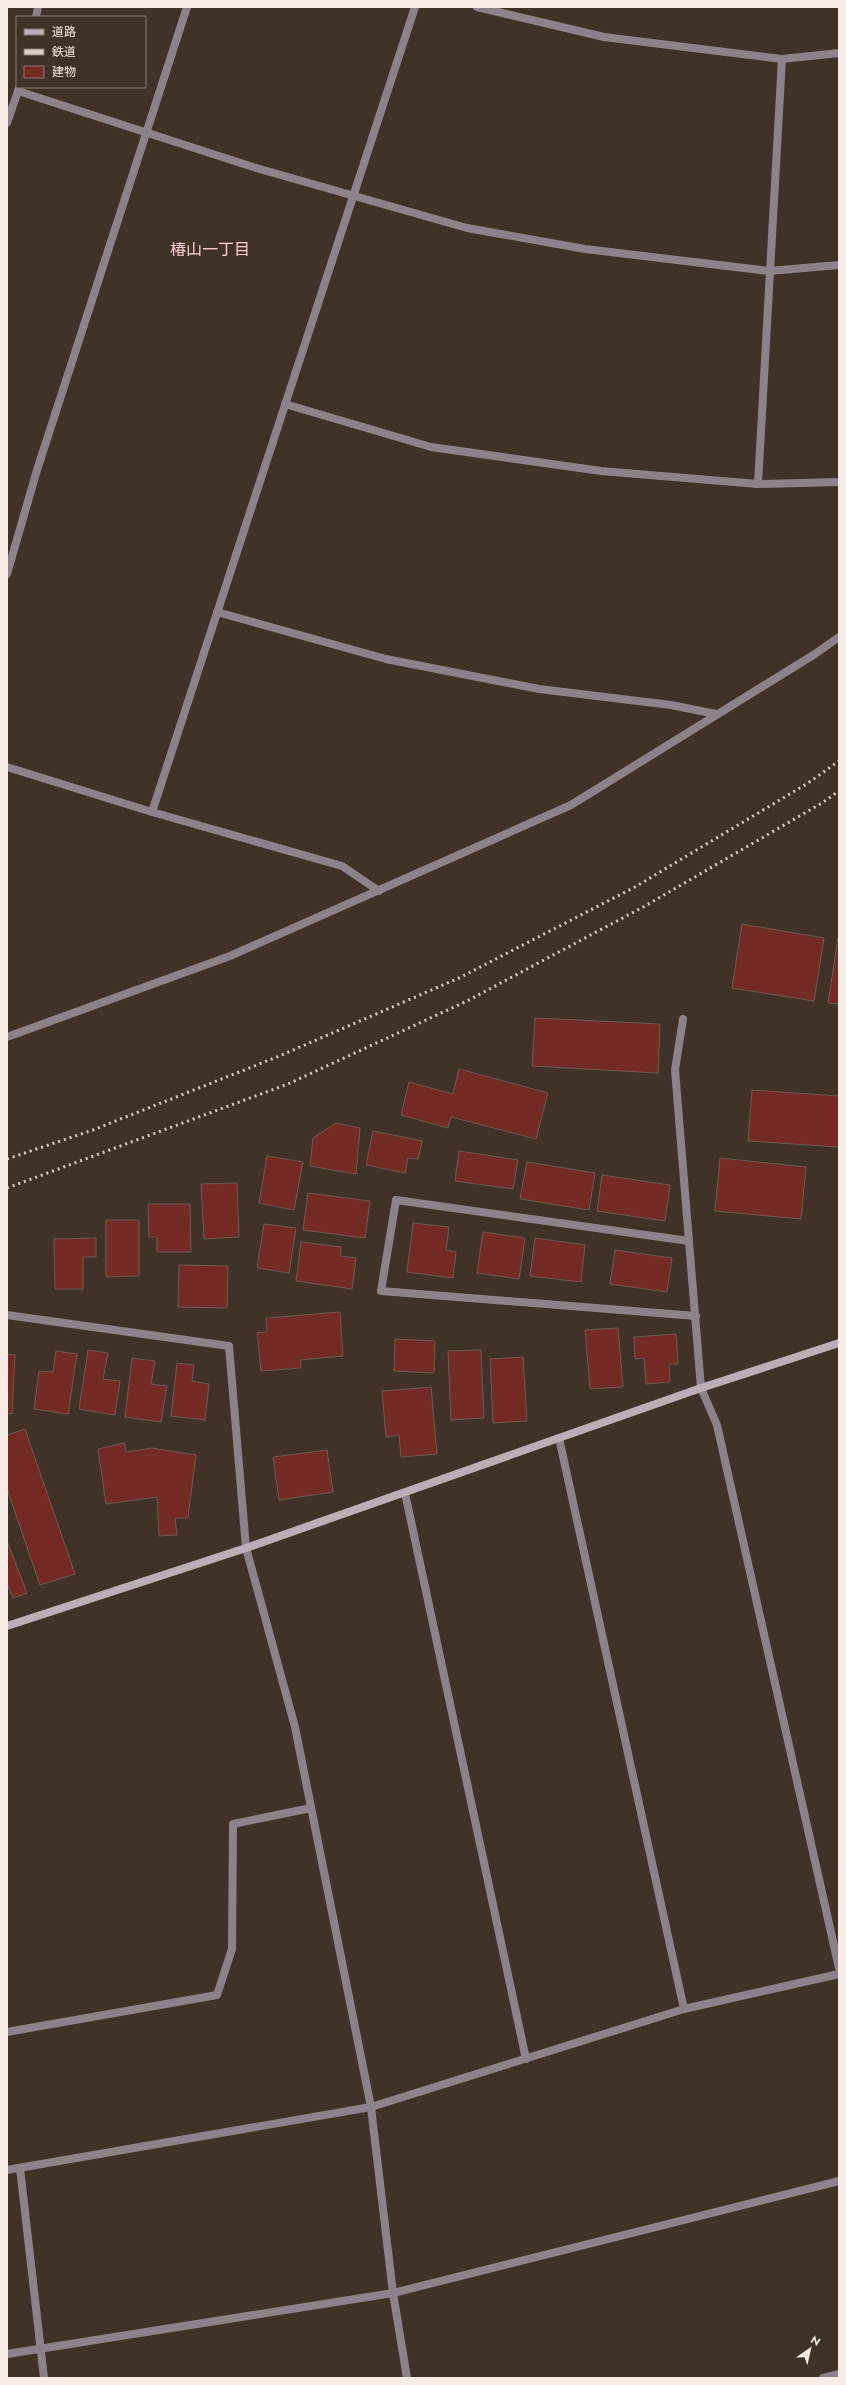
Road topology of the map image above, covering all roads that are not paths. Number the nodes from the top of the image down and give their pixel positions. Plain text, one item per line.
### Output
1 (188, 7) edge
2 (415, 7) edge
3 (477, 7) edge
4 (839, 53) edge
5 (782, 59) junction
6 (19, 89) edge
7 (7, 123) edge
8 (147, 131) junction
9 (353, 196) junction
10 (839, 265) edge
11 (769, 271) junction
12 (285, 404) junction
13 (839, 482) edge
14 (758, 484) junction
15 (7, 574) edge
16 (217, 612) junction
17 (839, 637) edge
18 (716, 714) junction
19 (7, 767) edge
20 (152, 812) junction
21 (378, 891) junction
22 (683, 1019) dead end
23 (7, 1037) edge
24 (689, 1241) junction
25 (7, 1315) edge
26 (696, 1316) junction
27 (839, 1343) edge
28 (701, 1388) junction
29 (559, 1438) junction
30 (405, 1493) junction
31 (246, 1548) junction
32 (7, 1626) edge
33 (311, 1808) junction
34 (839, 1968) edge
35 (839, 1974) edge
36 (684, 2009) junction
37 (7, 2032) edge
38 (526, 2059) junction
39 (371, 2107) junction
40 (20, 2168) junction
41 (7, 2170) edge
42 (839, 2180) edge
43 (394, 2293) junction
44 (42, 2349) junction
45 (7, 2354) edge
46 (839, 2374) edge
47 (44, 2378) edge
48 (407, 2378) edge
49 (823, 2378) edge

1 - 8 street
2 - 9 street
3 - 5 street
4 - 5 street
5 - 11 street
6 - 7 street
6 - 8 street
8 - 9 street
8 - 15 street
9 - 11 street
9 - 12 street
10 - 11 street
11 - 14 street
12 - 14 street
12 - 16 street
13 - 14 street
16 - 18 street
16 - 20 street
17 - 18 street
18 - 21 street
19 - 20 street
20 - 21 street
21 - 23 street
22 - 24 street
24 - 26 street
24 - 26 street
25 - 31 street
26 - 28 street
27 - 28 street
28 - 29 street
28 - 34 street
29 - 30 street
29 - 36 street
30 - 31 street
30 - 38 street
31 - 32 street
31 - 33 street
33 - 37 street
33 - 39 street
35 - 36 street
36 - 38 street
38 - 39 street
39 - 40 street
39 - 43 street
40 - 41 street
40 - 44 street
42 - 43 street
43 - 44 street
43 - 48 street
44 - 45 street
44 - 47 street
46 - 49 street

